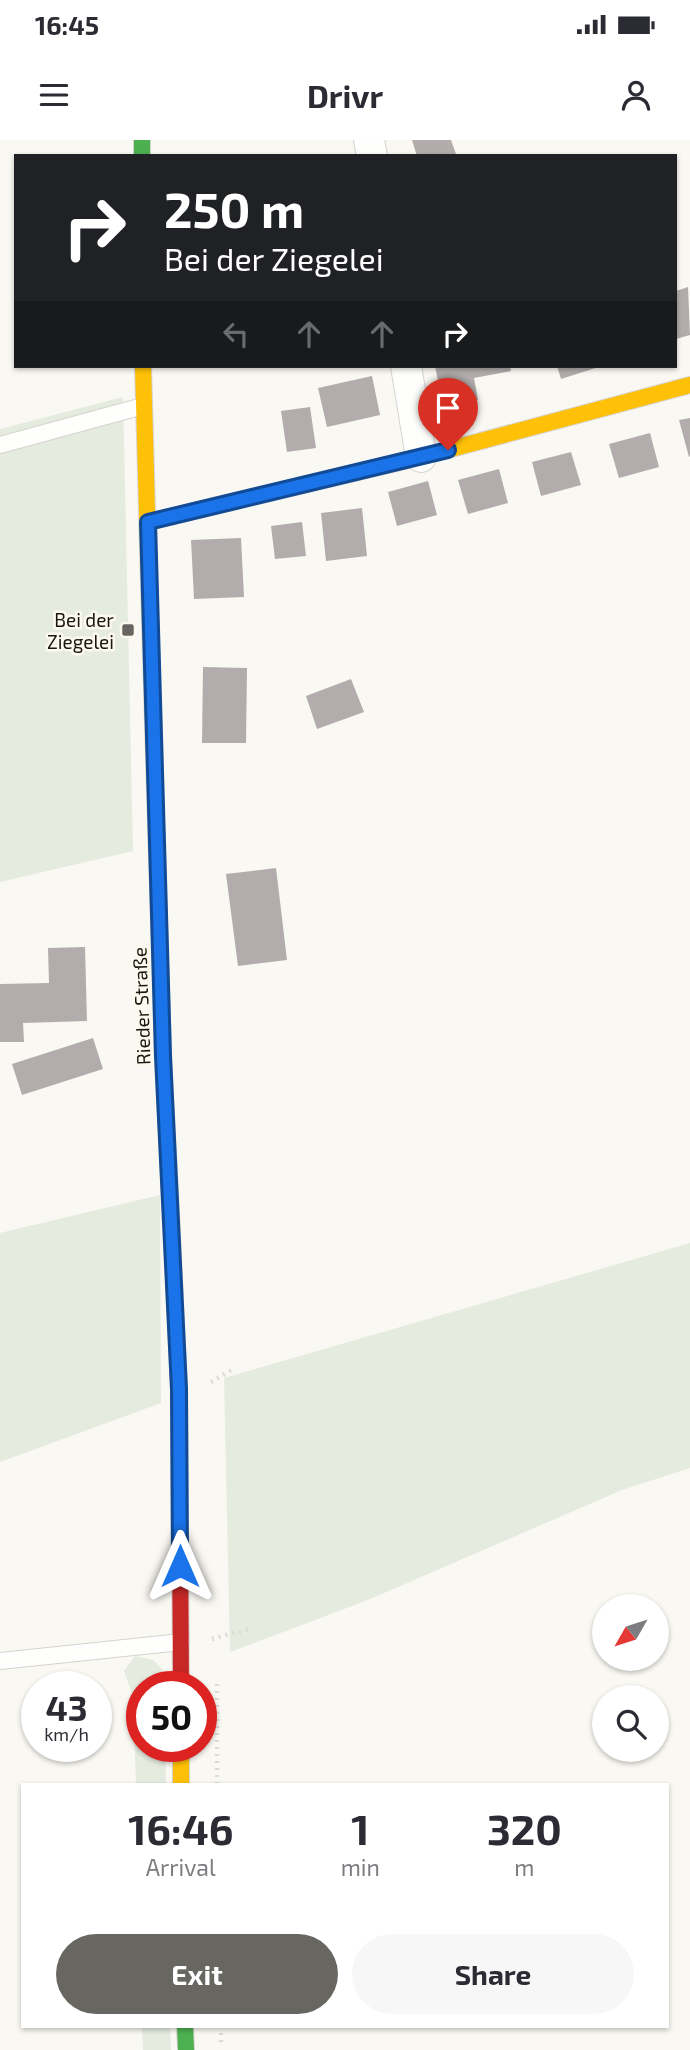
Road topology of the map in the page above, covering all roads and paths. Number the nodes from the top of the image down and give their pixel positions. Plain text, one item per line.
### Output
1 (143, 368) edge
2 (406, 368) edge
3 (690, 384) edge
4 (143, 405) junction
5 (0, 445) edge
6 (421, 457) junction
7 (148, 522) junction
8 (181, 1642) junction
9 (0, 1661) edge
10 (181, 1671) edge
11 (181, 1762) edge
12 (181, 1783) edge
13 (185, 2028) edge
14 (186, 2050) edge

1 - 4 main road, Rieder Straße
2 - 6 street
3 - 6 main road
4 - 5 lane
4 - 7 main road, Rieder Straße
6 - 7 main road
7 - 8 main road, Rieder Straße
8 - 9 lane
8 - 10 main road, Rieder Straße
11 - 12 main road
13 - 14 main road

